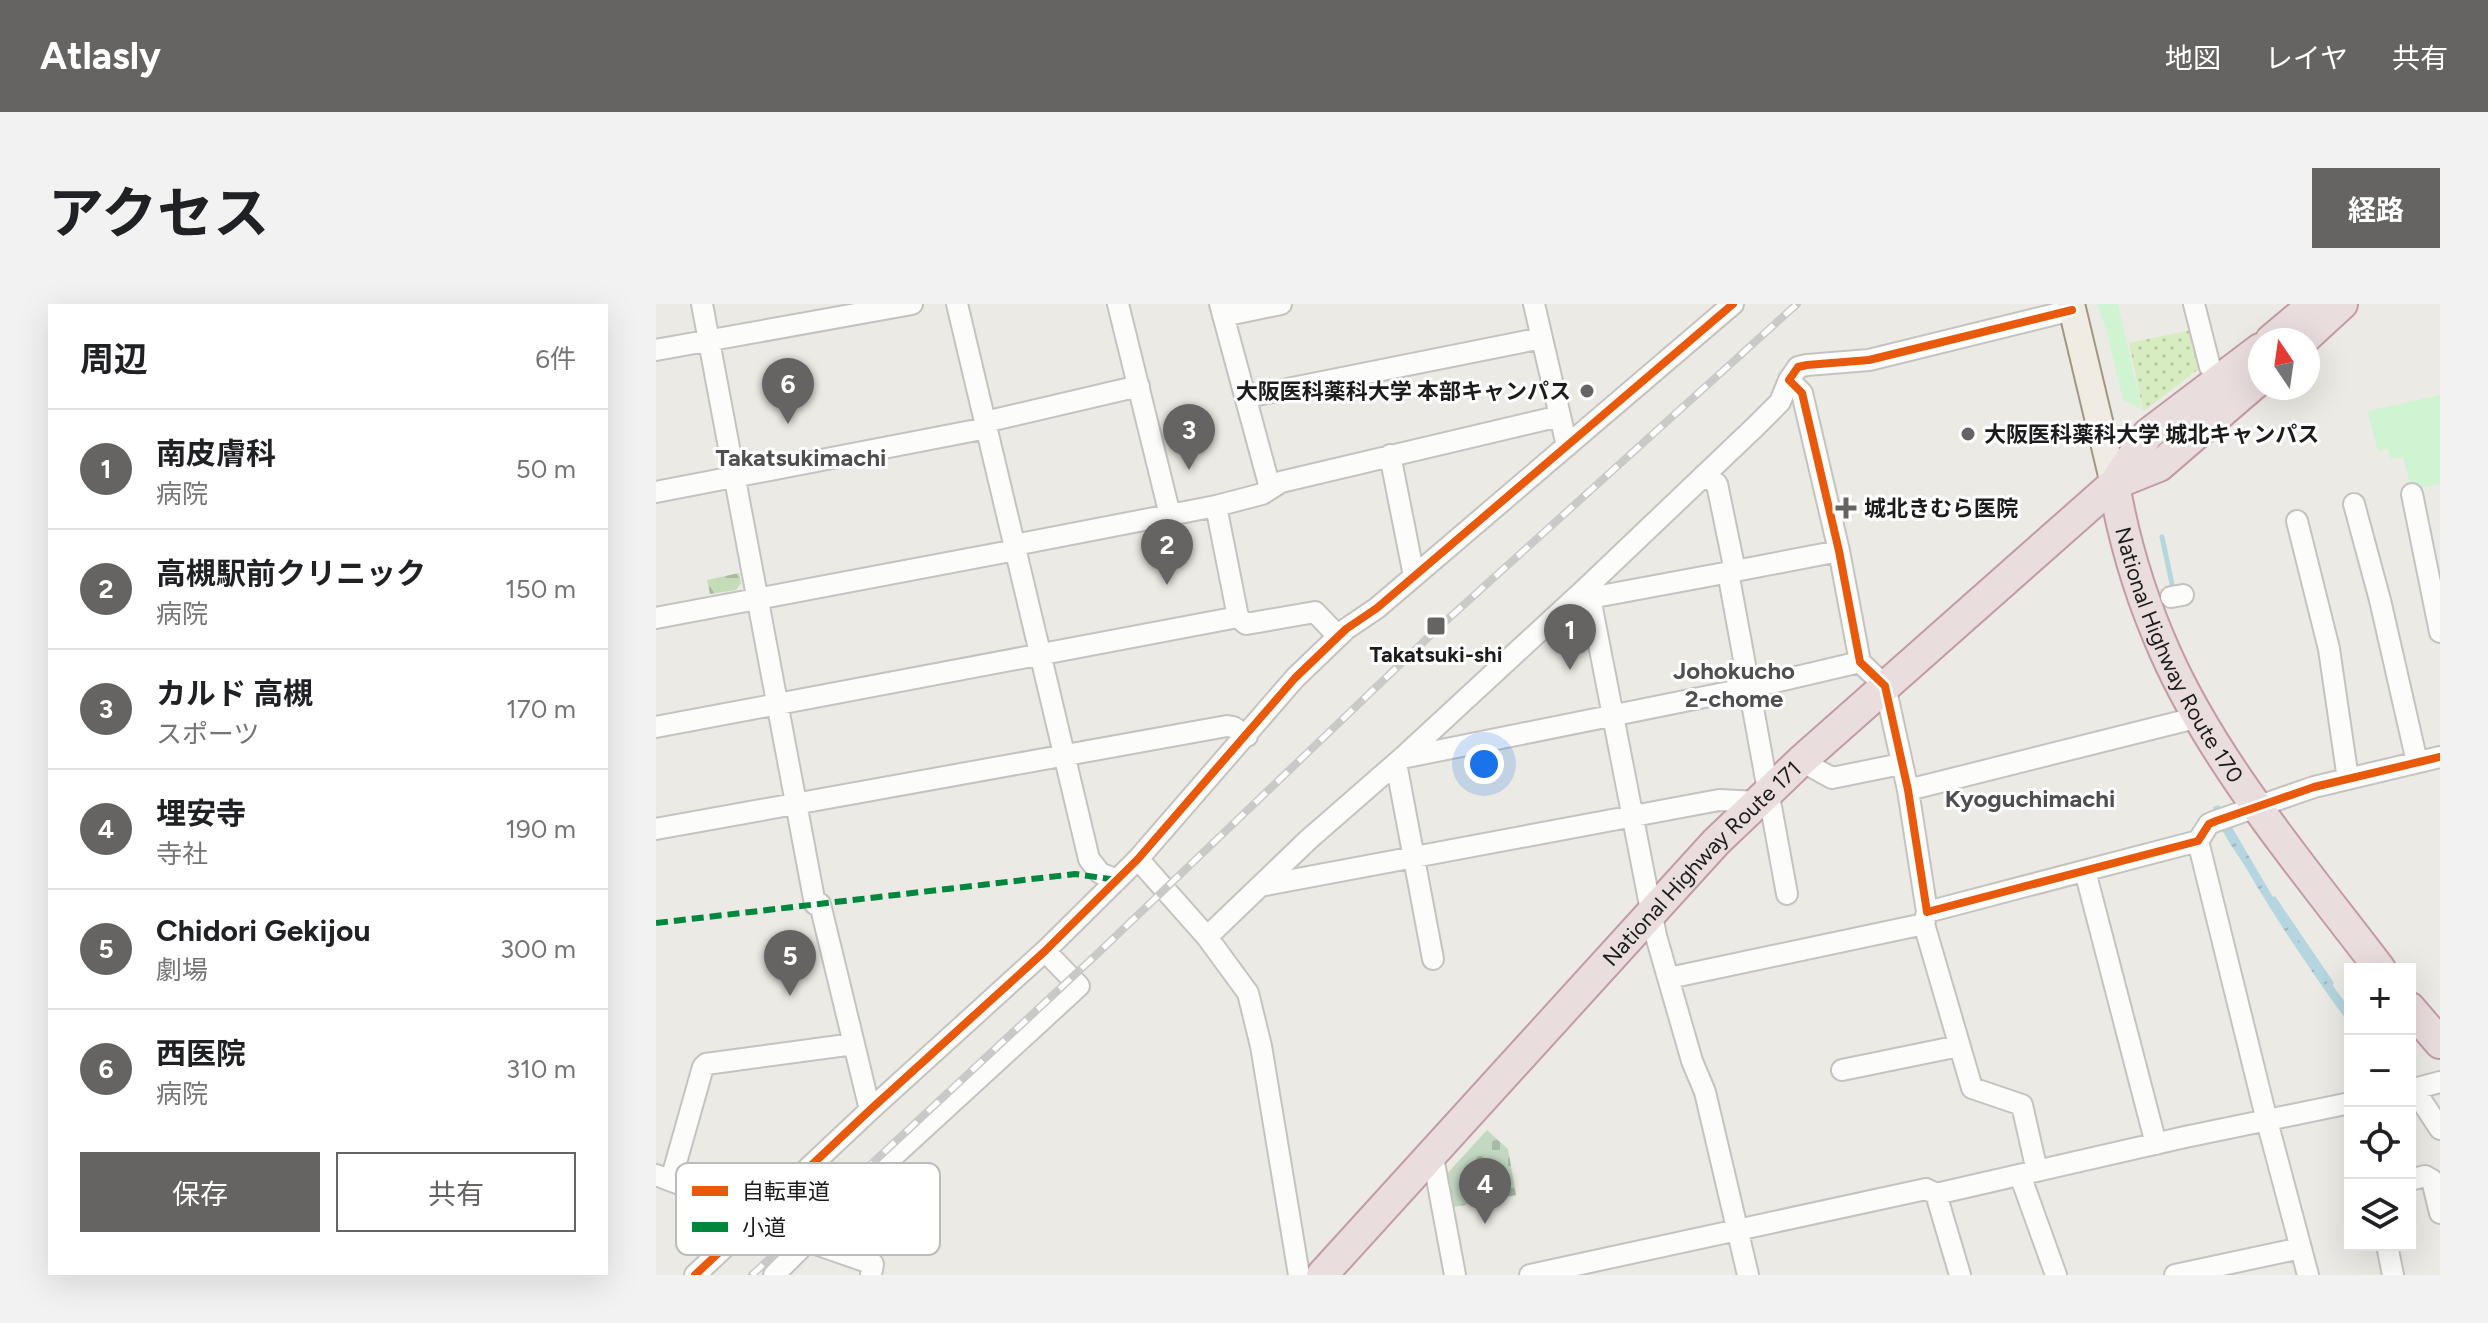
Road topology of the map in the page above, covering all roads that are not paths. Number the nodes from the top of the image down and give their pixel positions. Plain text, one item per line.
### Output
1 (702, 304) edge
2 (912, 304) edge
3 (957, 304) edge
4 (1118, 304) edge
5 (1281, 304) edge
6 (1534, 304) edge
7 (1733, 304) edge
8 (2194, 304) edge
9 (2314, 304) edge
10 (2342, 304) edge
11 (2071, 307) edge
12 (1222, 310) edge
13 (2285, 328) edge
14 (2316, 328) edge
15 (1542, 338) junction
16 (709, 340) junction
17 (656, 350) edge
18 (2248, 358) edge
19 (1789, 380) junction
20 (2220, 380) junction
21 (1139, 386) junction
22 (2248, 389) edge
23 (1247, 397) junction
24 (1560, 416) junction
25 (986, 425) junction
26 (1567, 446) junction
27 (1390, 455) junction
28 (1704, 475) junction
29 (735, 476) junction
30 (2114, 484) junction
31 (1270, 488) junction
32 (656, 492) edge
33 (2412, 494) dead end
34 (2354, 504) dead end
35 (1216, 506) junction
36 (1170, 515) junction
37 (2297, 521) dead end
38 (1015, 547) junction
39 (1839, 551) junction
40 (2432, 555) edge
41 (1732, 572) junction
42 (1414, 576) junction
43 (1588, 593) junction
44 (758, 598) junction
45 (1238, 617) junction
46 (656, 618) edge
47 (2440, 632) edge
48 (1338, 636) junction
49 (1040, 654) junction
50 (1860, 662) junction
51 (1885, 686) junction
52 (1749, 688) junction
53 (777, 704) junction
54 (1614, 714) junction
55 (2199, 717) junction
56 (656, 727) edge
57 (1247, 736) junction
58 (1064, 755) junction
59 (2440, 757) edge
60 (1399, 760) junction
61 (1801, 761) junction
62 (2417, 762) junction
63 (1901, 764) junction
64 (2348, 779) junction
65 (1908, 790) junction
66 (1763, 798) junction
67 (796, 804) junction
68 (2257, 807) junction
69 (1633, 816) junction
70 (656, 829) edge
71 (2198, 841) junction
72 (1415, 855) junction
73 (1138, 859) junction
74 (2085, 871) junction
75 (1117, 880) junction
76 (1260, 886) junction
77 (1787, 894) dead end
78 (1652, 912) junction
79 (1926, 918) junction
80 (1207, 937) junction
81 (1045, 951) junction
82 (1433, 959) dead end
83 (2375, 963) edge
84 (1669, 978) junction
85 (2416, 1015) edge
86 (2440, 1043) edge
87 (854, 1044) junction
88 (1959, 1046) junction
89 (1842, 1070) dead end
90 (2440, 1082) edge
91 (2416, 1088) edge
92 (2416, 1093) edge
93 (2344, 1104) edge
94 (870, 1110) junction
95 (2267, 1121) junction
96 (2440, 1129) edge
97 (2156, 1144) junction
98 (1432, 1152) junction
99 (813, 1163) edge
100 (886, 1163) edge
101 (2029, 1173) junction
102 (664, 1178) edge
103 (2414, 1179) edge
104 (1936, 1194) junction
105 (2440, 1213) edge
106 (1738, 1231) junction
107 (2301, 1248) junction
108 (2388, 1251) edge
109 (716, 1255) edge
110 (793, 1255) edge
111 (847, 1255) edge
112 (1319, 1274) edge
113 (695, 1275) edge
114 (774, 1275) edge
115 (871, 1275) edge
116 (1455, 1275) edge
117 (1530, 1275) edge
118 (1748, 1275) edge
119 (1960, 1275) edge
120 (2056, 1275) edge
121 (2175, 1275) edge
122 (2308, 1275) edge
123 (2393, 1275) edge

1 - 16 street
2 - 16 street
3 - 25 street
4 - 21 street
5 - 12 street
6 - 15 street
7 - 26 street
8 - 20 street
9 - 13 highway
10 - 14 highway
11 - 19 street
11 - 30 main road
12 - 23 street
15 - 23 street
15 - 24 street
16 - 17 street
16 - 29 street
18 - 20 highway, National Highway Route 171
19 - 28 street
19 - 39 street
20 - 30 highway, National Highway Route 171
21 - 25 street
21 - 36 street
22 - 30 highway, National Highway Route 171
23 - 31 street
24 - 26 street
24 - 27 street
25 - 29 street
25 - 38 street
26 - 42 street
27 - 31 street
27 - 42 street
28 - 41 street
28 - 43 street
29 - 32 street
29 - 44 street
30 - 51 highway, National Highway Route 171
30 - 55 highway, National Highway Route 170
31 - 35 street
33 - 40 street
34 - 62 street
35 - 36 street
35 - 45 street
36 - 38 street
37 - 64 street
38 - 44 street
38 - 49 street
39 - 41 street
39 - 50 street
40 - 47 street
41 - 43 street
41 - 52 street
42 - 48 street
43 - 54 street
43 - 60 street
44 - 46 street
44 - 53 street
45 - 48 street
45 - 49 street
48 - 57 street
49 - 53 street
49 - 58 street
50 - 51 street
50 - 52 street
51 - 61 highway, National Highway Route 171
51 - 63 street
52 - 54 street
52 - 66 street
53 - 56 street
53 - 67 street
54 - 60 street
54 - 69 street
55 - 65 street
55 - 68 highway, National Highway Route 170
57 - 58 street
57 - 73 street
58 - 67 street
58 - 75 street
59 - 62 street
60 - 72 street
60 - 76 street
61 - 63 street
61 - 66 highway, National Highway Route 171
62 - 64 street
63 - 65 street
64 - 68 street
65 - 79 street
66 - 69 street
66 - 77 street
66 - 78 highway, National Highway Route 171
67 - 70 street
67 - 87 street
68 - 71 street
68 - 83 highway, National Highway Route 170
69 - 72 street
69 - 78 street
71 - 74 street
71 - 95 street
72 - 76 street
72 - 82 street
73 - 75 street
73 - 80 street
74 - 79 street
74 - 97 street
75 - 81 street
76 - 80 street
78 - 84 street
78 - 98 highway, National Highway Route 171
79 - 84 street
79 - 88 street
80 - 112 street
81 - 94 street
81 - 100 street
84 - 106 street
85 - 86 highway
87 - 94 street
87 - 102 street
88 - 89 street
88 - 101 street
90 - 91 street
92 - 96 street
93 - 95 street
94 - 99 street
95 - 97 street
95 - 107 street
97 - 101 street
98 - 112 highway, National Highway Route 171
98 - 116 street
101 - 104 street
101 - 120 street
103 - 105 street
104 - 106 street
104 - 119 street
106 - 117 street
106 - 118 street
107 - 121 street
107 - 122 street
108 - 123 street
109 - 113 street
110 - 114 street
111 - 115 street

